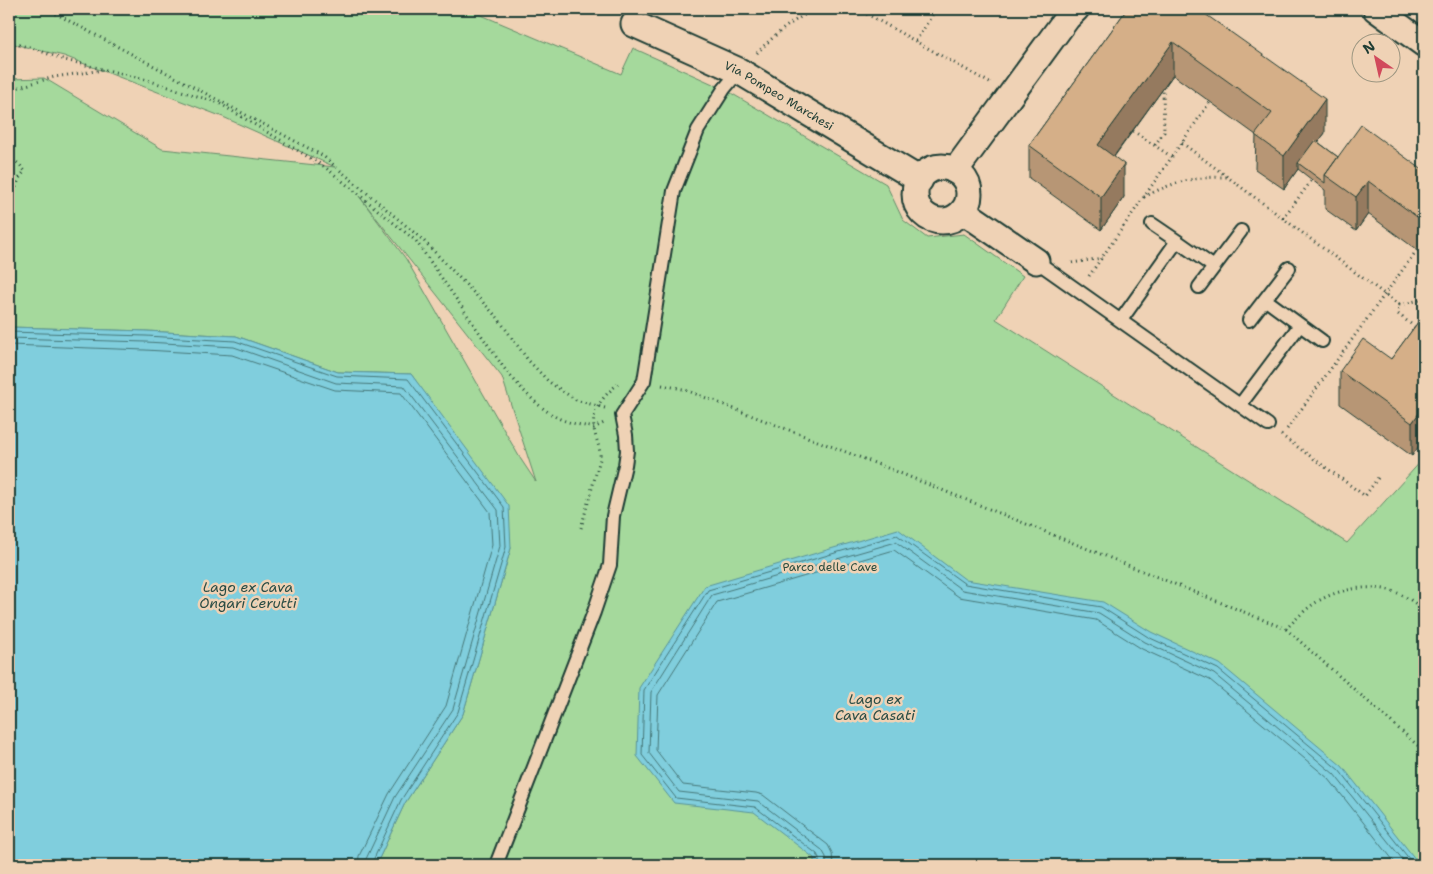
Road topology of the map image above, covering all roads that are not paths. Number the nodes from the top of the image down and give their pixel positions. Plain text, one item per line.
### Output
1 (1076, 9) edge
2 (1376, 9) edge
3 (634, 24) dead end
4 (1424, 44) edge
5 (739, 71) junction
6 (955, 170) junction
7 (920, 180) junction
8 (962, 211) junction
9 (1152, 224) dead end
10 (1241, 231) dead end
11 (1178, 241) junction
12 (1036, 261) joint
13 (1214, 267) junction
14 (1290, 268) dead end
15 (1199, 287) dead end
16 (1266, 300) junction
17 (1121, 320) junction
18 (1249, 320) dead end
19 (1300, 325) junction
20 (1322, 341) dead end
21 (1240, 405) junction
22 (1268, 425) road end
23 (496, 865) edge

1 - 6 street
2 - 4 street
3 - 5 street, Via Pompeo Marchesi
5 - 7 street, Via Pompeo Marchesi
5 - 23 lane
6 - 7 street
6 - 8 street
7 - 8 street
8 - 12 street
9 - 11 lane
10 - 13 lane
11 - 13 lane
11 - 17 lane
12 - 17 lane
13 - 15 lane
14 - 16 lane
16 - 18 lane
16 - 19 lane
17 - 21 lane
19 - 20 lane
19 - 21 lane
21 - 22 lane

